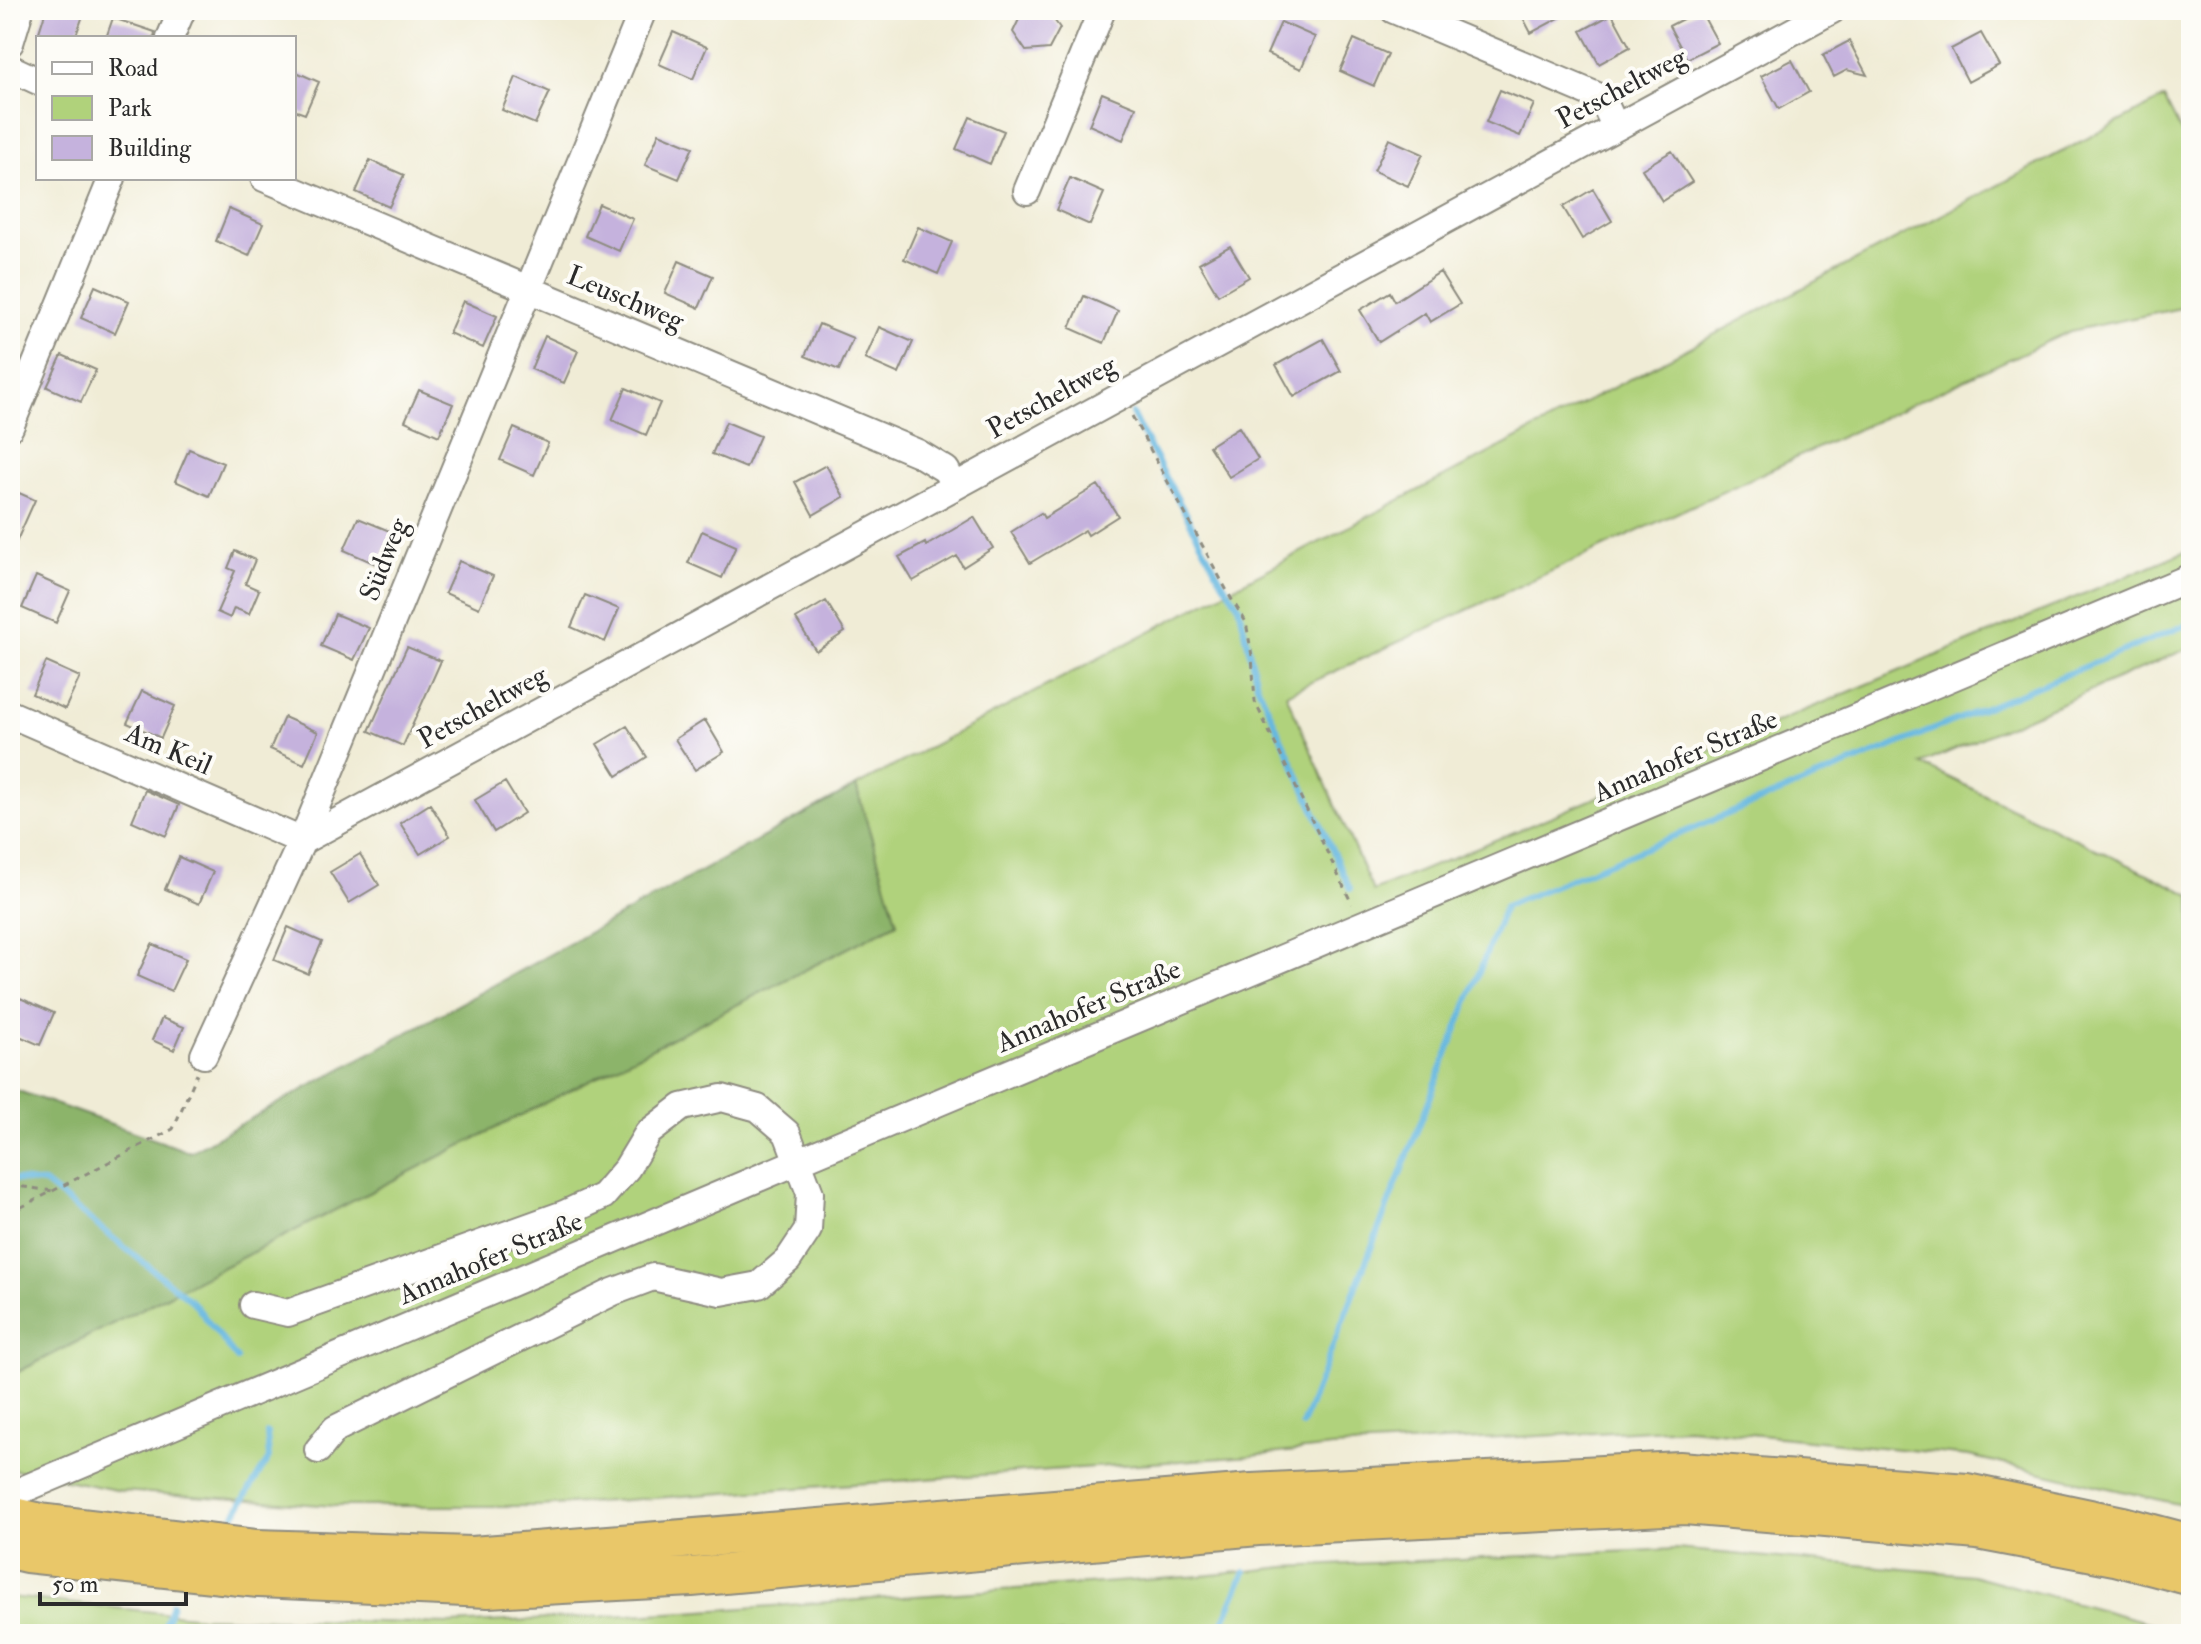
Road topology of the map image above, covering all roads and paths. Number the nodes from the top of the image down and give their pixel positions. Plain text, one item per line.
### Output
1 (20, 10) edge
2 (182, 10) edge
3 (643, 10) edge
4 (1102, 10) edge
5 (1394, 10) edge
6 (1832, 10) edge
7 (171, 36) edge
8 (10, 43) edge
9 (10, 68) edge
10 (36, 80) edge
11 (1615, 126) junction
12 (111, 180) edge
13 (269, 180) edge
14 (1027, 191) dead end
15 (527, 290) junction
16 (1120, 395) junction
17 (10, 427) edge
18 (954, 486) junction
19 (2191, 577) edge
20 (10, 714) edge
21 (302, 841) junction
22 (1362, 926) junction
23 (204, 1055) joint
24 (799, 1161) junction
25 (10, 1185) edge
26 (53, 1191) junction
27 (10, 1213) edge
28 (253, 1305) dead end
29 (318, 1450) dead end
30 (10, 1495) edge
31 (10, 1516) edge
32 (2191, 1544) edge
33 (10, 1549) edge
34 (2191, 1576) edge

1 - 8 street
2 - 7 street
3 - 15 street, Südweg
4 - 14 street
5 - 11 street
6 - 11 street, Petscheltweg
9 - 10 street
11 - 16 street, Petscheltweg
12 - 17 street
13 - 15 street, Leuschweg
15 - 18 street, Leuschweg
15 - 21 street, Südweg
16 - 18 street, Petscheltweg
16 - 22 path
18 - 21 street, Petscheltweg
19 - 22 street, Annahofer Straße
20 - 21 street, Am Keil
21 - 23 street, Südweg
22 - 24 street, Annahofer Straße
23 - 26 path
24 - 28 street
24 - 29 street
24 - 30 street, Annahofer Straße
25 - 26 path
26 - 27 path
31 - 32 highway
33 - 34 highway

